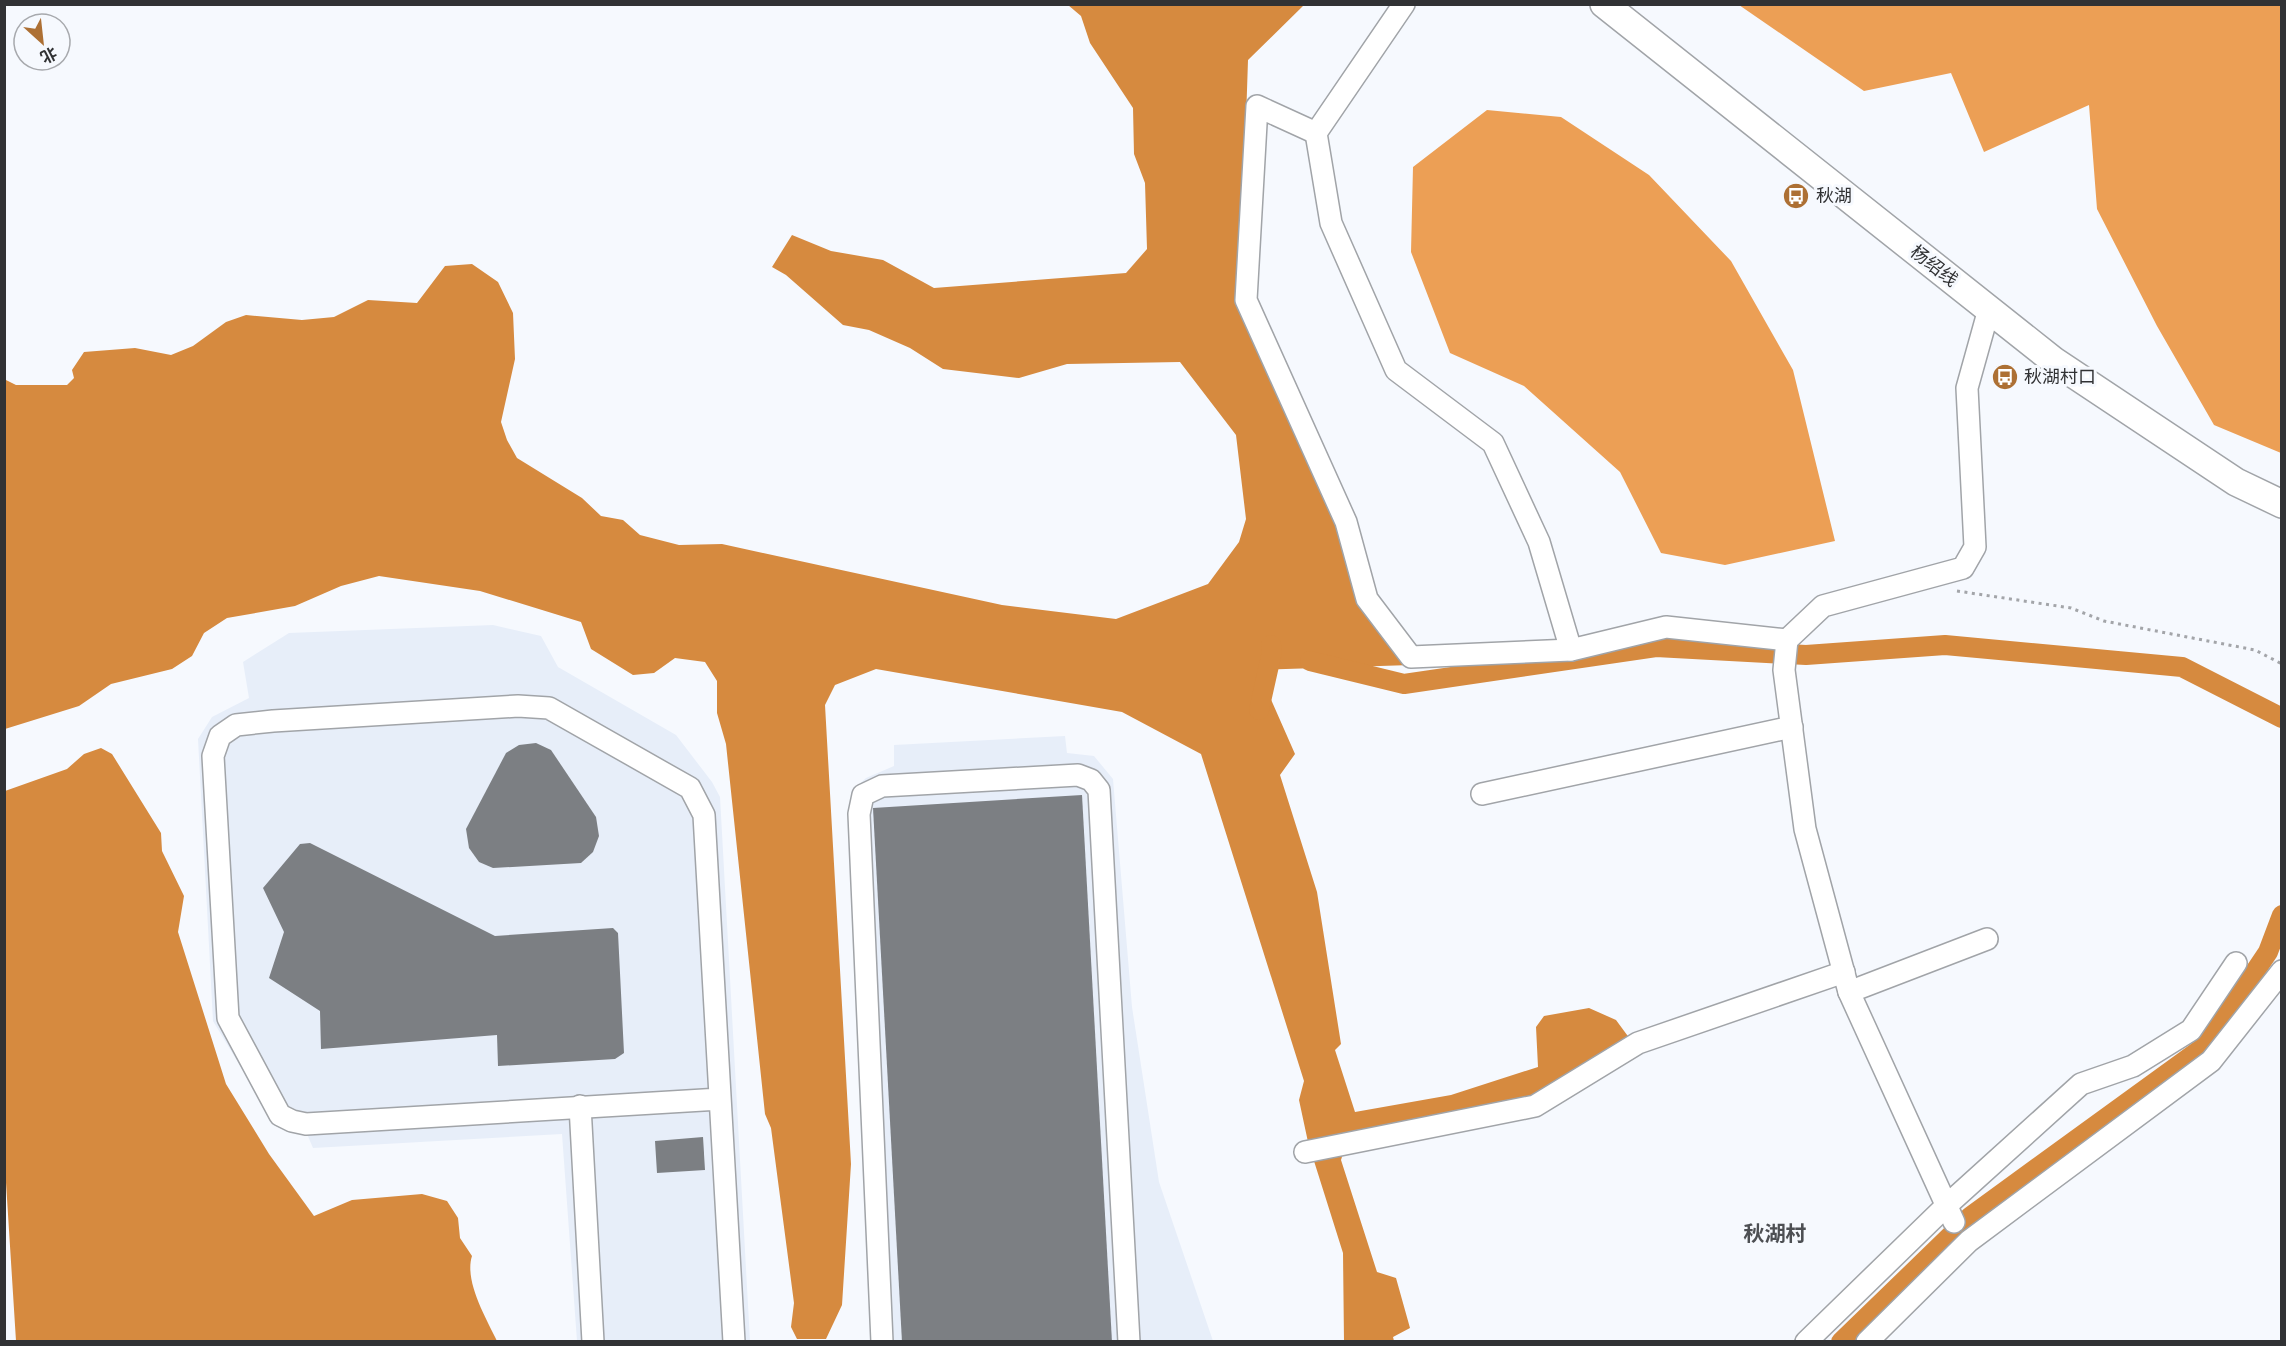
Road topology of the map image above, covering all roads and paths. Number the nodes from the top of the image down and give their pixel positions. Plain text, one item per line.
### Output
1 (1404, 4) edge
2 (1604, 4) edge
3 (1316, 133) junction
4 (1989, 309) junction
5 (2282, 504) edge
6 (1952, 591) dead end
7 (1787, 640) junction
8 (1571, 650) junction
9 (2282, 664) edge
10 (1792, 727) junction
11 (1482, 794) dead end
12 (1988, 939) dead end
13 (2236, 963) dead end
14 (2282, 971) edge
15 (1847, 982) junction
16 (720, 1099) junction
17 (580, 1107) junction
18 (1305, 1152) dead end
19 (1950, 1214) junction
20 (593, 1341) edge
21 (734, 1341) edge
22 (882, 1341) edge
23 (1129, 1341) edge
24 (1806, 1341) edge
25 (1867, 1341) edge

1 - 3 street
2 - 4 main road, 杨绍线
3 - 8 street
3 - 8 street
4 - 5 main road, 杨绍线
4 - 7 street
6 - 9 path
7 - 8 street
7 - 10 street
10 - 11 street
10 - 15 street
12 - 15 street
13 - 19 street
14 - 25 street
15 - 18 street
15 - 19 street
16 - 17 street
16 - 17 street
16 - 21 street
17 - 20 street
19 - 24 street
22 - 23 street

